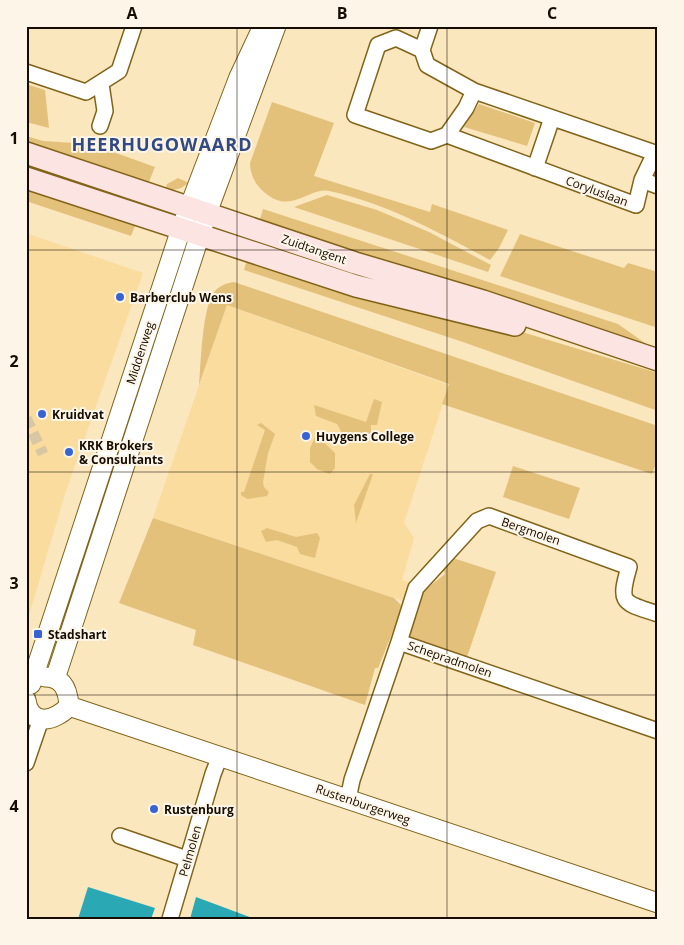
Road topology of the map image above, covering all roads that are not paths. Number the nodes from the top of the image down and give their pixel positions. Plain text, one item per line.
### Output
1 (134, 26) edge
2 (263, 26) edge
3 (276, 26) edge
4 (430, 26) edge
5 (398, 32) edge
6 (422, 50) junction
7 (26, 72) edge
8 (101, 84) junction
9 (474, 91) junction
10 (552, 118) junction
11 (100, 126) dead end
12 (447, 135) junction
13 (26, 153) edge
14 (656, 154) edge
15 (535, 168) junction
16 (26, 178) edge
17 (642, 180) junction
18 (658, 186) edge
19 (199, 210) junction
20 (191, 233) junction
21 (603, 341) junction
22 (658, 360) edge
23 (658, 614) edge
24 (399, 642) junction
25 (55, 678) junction
26 (28, 693) edge
27 (69, 706) junction
28 (41, 719) junction
29 (658, 731) edge
30 (220, 756) junction
31 (26, 763) edge
32 (348, 799) junction
33 (120, 836) dead end
34 (187, 859) junction
35 (658, 903) edge
36 (170, 919) edge

1 - 8 street
2 - 19 street, Middenweg
3 - 19 street, Middenweg
4 - 6 street
5 - 6 street
5 - 12 street, Coryluslaan
6 - 9 street, Coryluslaan
7 - 8 street
8 - 11 street
9 - 10 street, Coryluslaan
9 - 12 street
10 - 14 street, Coryluslaan
10 - 15 street
12 - 15 street, Coryluslaan
13 - 19 main road, Zuidtangent
14 - 17 street, Coryluslaan
15 - 17 street, Coryluslaan
16 - 20 main road, Zuidtangent
17 - 18 street
19 - 20 street, Middenweg
19 - 21 main road, Zuidtangent
20 - 21 main road, Zuidtangent
20 - 25 street, Middenweg
20 - 26 street, Middenweg
21 - 22 main road, Zuidtangent
23 - 24 street, Bergmolen
24 - 29 street, Schepradmolen
24 - 32 street, Schepradmolen
25 - 26 street
25 - 27 street
26 - 28 street
27 - 28 street
27 - 30 street, Rustenburgerweg
28 - 31 street
30 - 32 street, Rustenburgerweg
30 - 34 street, Pelmolen
32 - 35 street, Rustenburgerweg
33 - 34 street
34 - 36 street, Pelmolen

